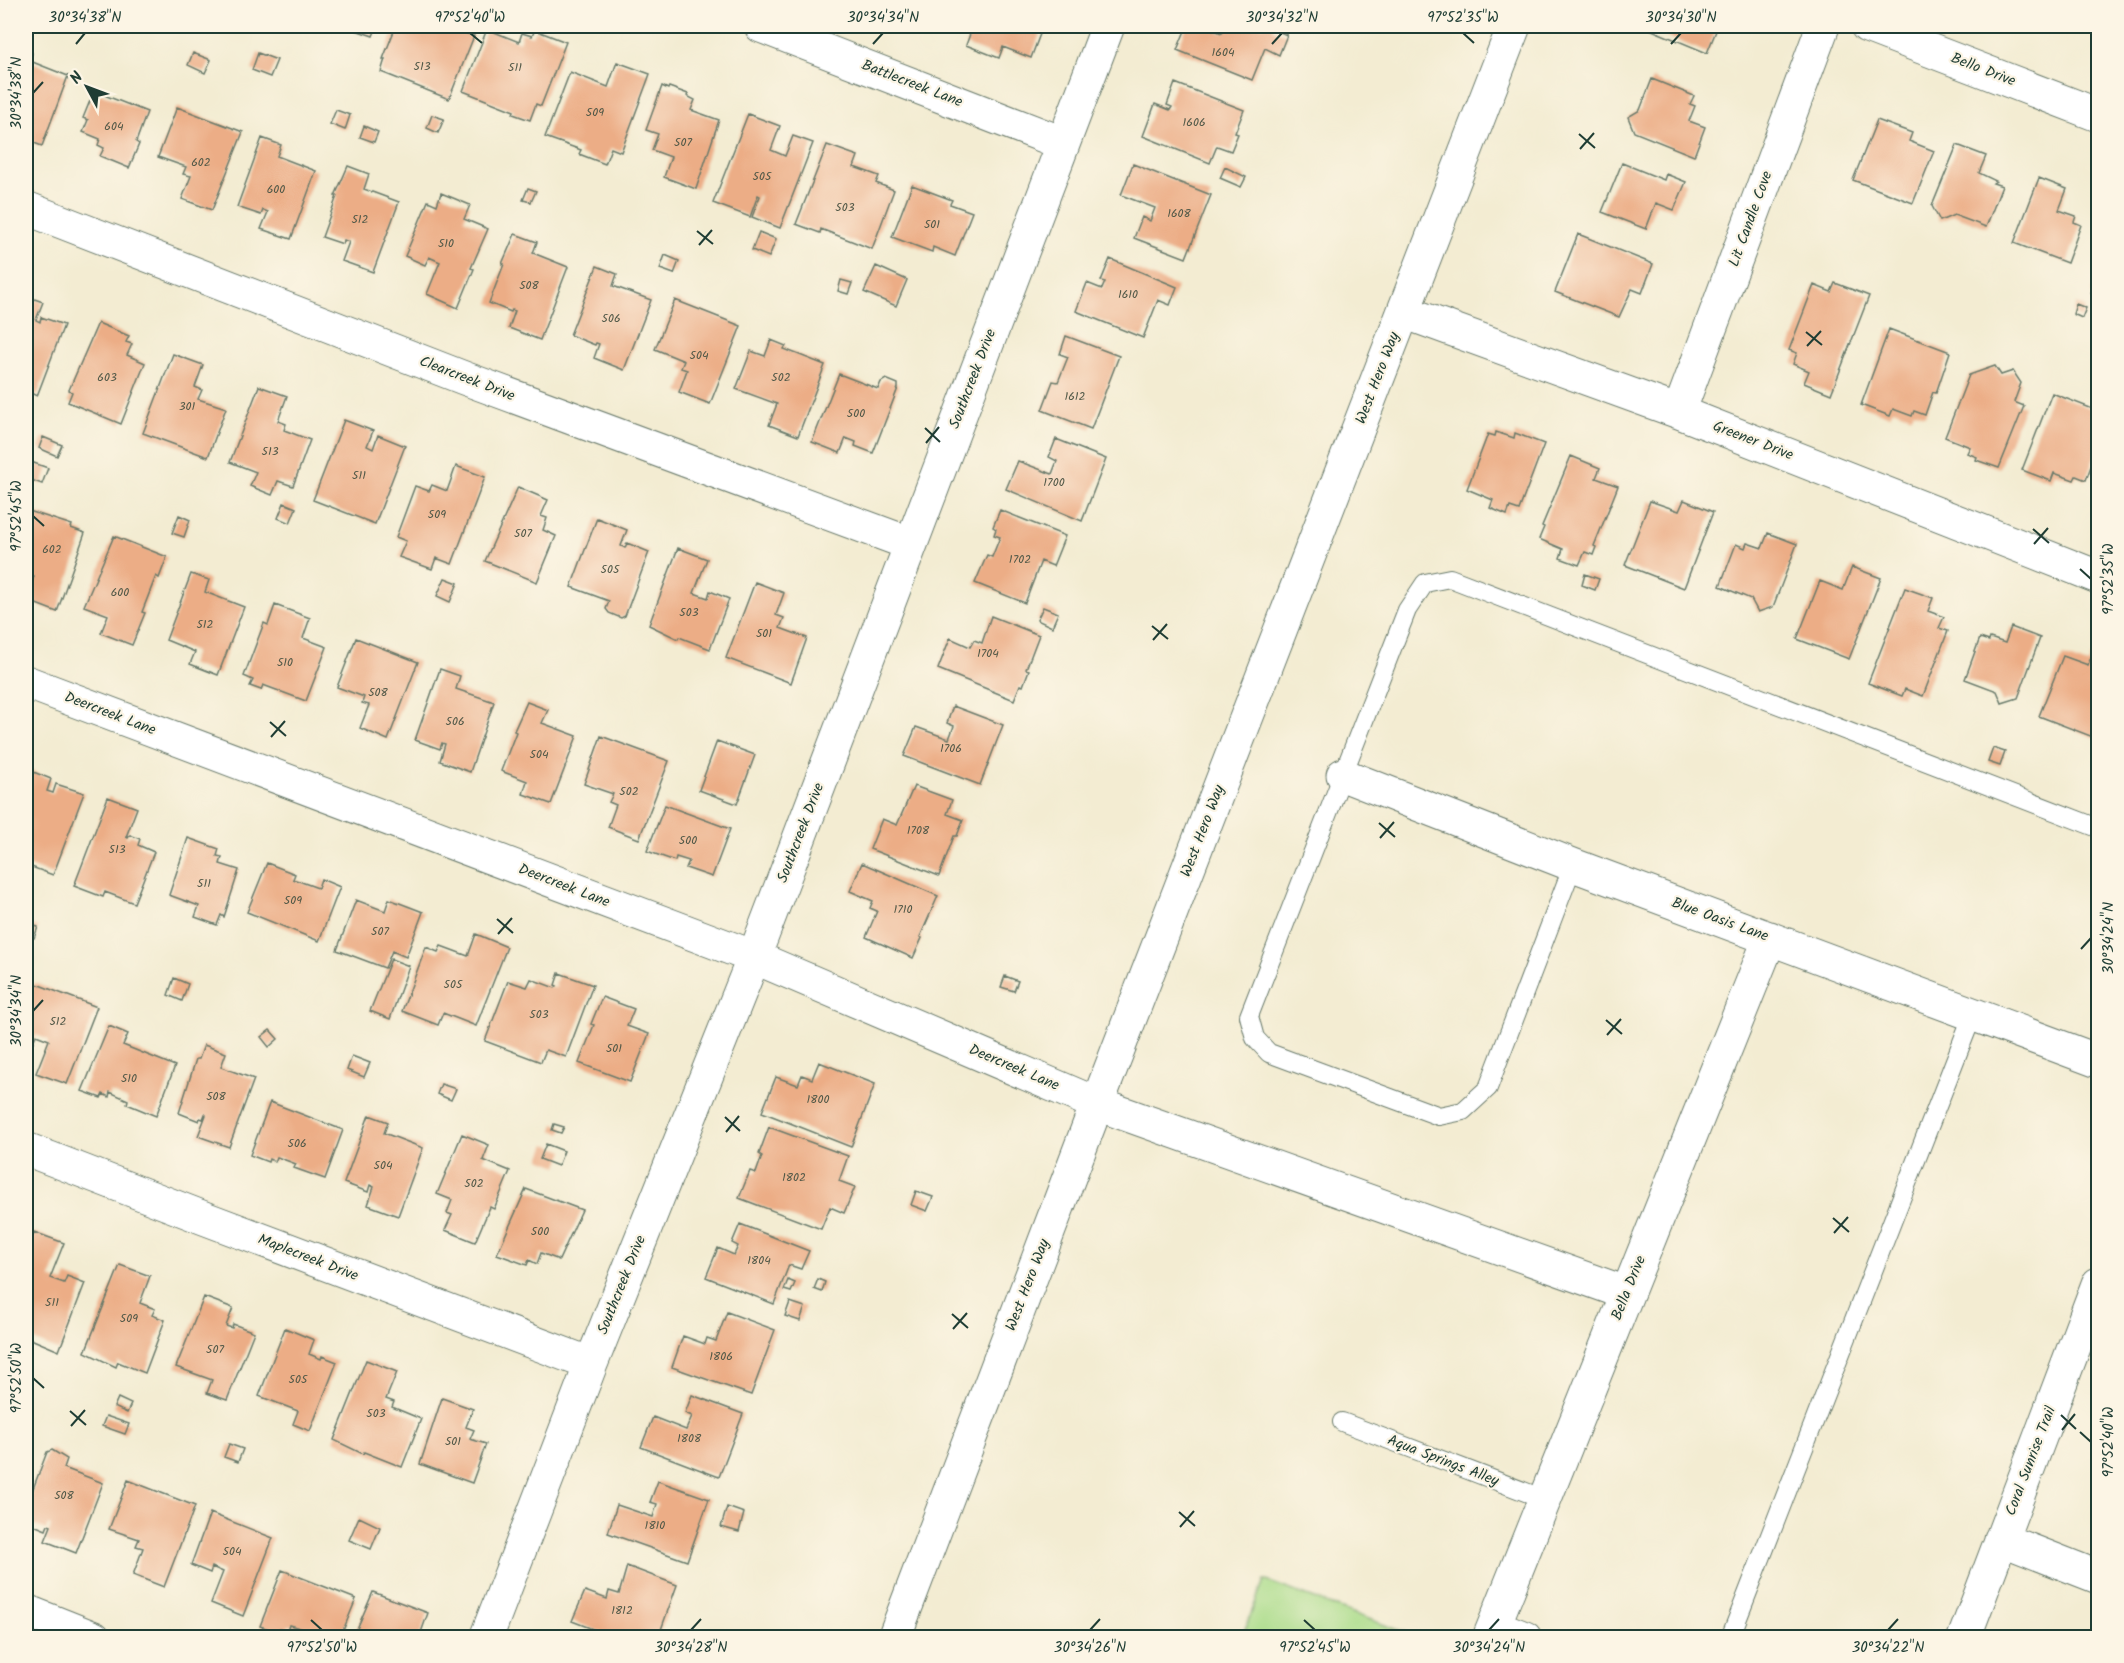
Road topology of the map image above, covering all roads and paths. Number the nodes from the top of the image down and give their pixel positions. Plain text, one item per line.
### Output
1 (761, 26) edge
2 (1108, 26) edge
3 (1514, 26) edge
4 (1823, 26) edge
5 (1867, 26) edge
6 (2098, 115) edge
7 (1062, 143) junction
8 (26, 208) edge
9 (1404, 312) junction
10 (1679, 412) junction
11 (911, 544) junction
12 (2098, 577) edge
13 (26, 682) edge
14 (1343, 775) junction
15 (2098, 828) edge
16 (1573, 865) junction
17 (1770, 938) junction
18 (754, 957) junction
19 (1973, 1014) junction
20 (2098, 1061) edge
21 (1097, 1104) junction
22 (26, 1149) edge
23 (1626, 1293) junction
24 (2097, 1295) edge
25 (591, 1364) junction
26 (1342, 1422) dead end
27 (1544, 1499) junction
28 (2001, 1539) junction
29 (2098, 1577) edge
30 (26, 1611) edge
31 (1491, 1632) edge
32 (94, 1638) edge
33 (486, 1638) edge
34 (894, 1638) edge
35 (1525, 1638) edge
36 (1730, 1638) edge
37 (1964, 1638) edge

1 - 7 street, Battlecreek Lane
2 - 7 street, Southcreek Drive
3 - 9 street, West Hero Way
4 - 10 street, Lit Candle Cove
5 - 6 street, Bello Drive
7 - 11 street, Southcreek Drive
8 - 11 street, Clearcreek Drive
9 - 10 street, Greener Drive
9 - 21 street, West Hero Way
10 - 12 street, Greener Drive
11 - 18 street, Southcreek Drive
13 - 18 street, Deercreek Lane
14 - 15 lane
14 - 16 street, Blue Oasis Lane
14 - 16 lane
16 - 17 street, Blue Oasis Lane
17 - 19 street, Blue Oasis Lane
17 - 23 street, Bella Drive
18 - 21 street, Deercreek Lane
18 - 25 street, Southcreek Drive
19 - 20 street, Blue Oasis Lane
19 - 36 lane
21 - 23 street, Deercreek Lane
21 - 34 street, West Hero Way
22 - 25 street, Maplecreek Drive
23 - 27 street, Bella Drive
24 - 28 street, Coral Sunrise Trail
25 - 33 street, Southcreek Drive
26 - 27 lane, Aqua Springs Alley
27 - 31 street, Bella Drive
28 - 29 street
28 - 37 street, Coral Sunrise Trail
30 - 32 street
31 - 35 street

